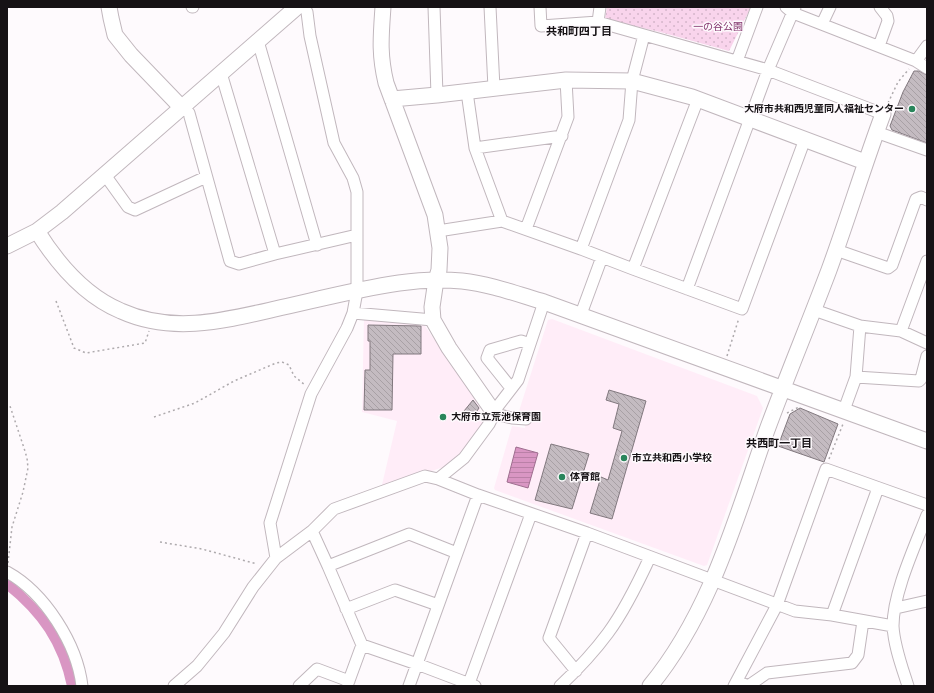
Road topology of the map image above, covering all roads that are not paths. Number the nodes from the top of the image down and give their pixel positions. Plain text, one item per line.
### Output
1 (109, 7) edge
2 (297, 7) edge
3 (304, 7) edge
4 (383, 7) edge
5 (434, 7) edge
6 (490, 7) edge
7 (540, 7) edge
8 (600, 7) edge
9 (758, 7) edge
10 (830, 7) edge
11 (880, 7) edge
12 (791, 9) edge
13 (598, 22) junction
14 (822, 24) junction
15 (644, 35) junction
16 (258, 41) junction
17 (879, 46) junction
18 (927, 46) edge
19 (916, 61) junction
20 (737, 62) junction
21 (927, 68) edge
22 (768, 70) junction
23 (221, 73) junction
24 (566, 80) junction
25 (632, 81) junction
26 (494, 88) junction
27 (467, 92) junction
28 (437, 95) junction
29 (392, 99) junction
30 (698, 99) junction
31 (182, 108) junction
32 (883, 114) joint
33 (750, 119) junction
34 (876, 132) junction
35 (562, 136) junction
36 (805, 139) junction
37 (475, 148) junction
38 (927, 150) edge
39 (866, 162) junction
40 (105, 175) junction
41 (206, 177) junction
42 (927, 200) edge
43 (502, 221) junction
44 (526, 230) junction
45 (37, 231) junction
46 (438, 231) junction
47 (358, 236) junction
48 (317, 245) junction
49 (7, 246) edge
50 (581, 249) junction
51 (836, 250) junction
52 (275, 254) junction
53 (602, 257) junction
54 (927, 261) edge
55 (633, 269) junction
56 (436, 280) junction
57 (687, 289) junction
58 (357, 291) junction
59 (544, 302) junction
60 (814, 310) junction
61 (353, 313) junction
62 (581, 314) junction
63 (433, 320) junction
64 (860, 326) junction
65 (901, 331) junction
66 (927, 343) edge
67 (530, 344) junction
68 (927, 356) edge
69 (856, 377) junction
70 (511, 388) junction
71 (783, 388) junction
72 (495, 414) junction
73 (843, 417) junction
74 (526, 419) dead end
75 (927, 441) edge
76 (438, 479) junction
77 (878, 488) junction
78 (478, 495) junction
79 (927, 505) edge
80 (531, 514) junction
81 (927, 515) edge
82 (312, 531) junction
83 (587, 533) junction
84 (457, 553) junction
85 (650, 557) junction
86 (276, 558) junction
87 (328, 566) junction
88 (7, 572) edge
89 (713, 580) junction
90 (927, 601) edge
91 (438, 605) junction
92 (777, 605) junction
93 (896, 608) junction
94 (346, 609) junction
95 (832, 615) junction
96 (863, 621) junction
97 (893, 626) junction
98 (362, 645) junction
99 (417, 664) junction
100 (576, 671) junction
101 (348, 684) edge
102 (735, 684) edge
103 (470, 685) edge
104 (82, 686) edge
105 (174, 686) edge
106 (299, 686) edge
107 (409, 686) edge
108 (560, 686) edge
109 (650, 686) edge
110 (908, 686) edge

1 - 31 street
2 - 16 street
3 - 47 street
4 - 29 street
5 - 28 street
6 - 26 street
7 - 13 street
8 - 13 street
9 - 20 street
10 - 14 street
11 - 17 street
12 - 14 street
12 - 22 street
13 - 15 street
14 - 17 street
15 - 20 street
15 - 25 street
16 - 23 street
16 - 48 street
17 - 19 street
18 - 19 street
19 - 21 street
20 - 22 street
22 - 32 street
22 - 33 street
23 - 31 street
23 - 52 street
24 - 25 street
24 - 26 street
24 - 35 street
25 - 30 street
25 - 50 street
26 - 27 street
27 - 28 street
27 - 37 street
28 - 29 street
29 - 46 street
30 - 33 street
30 - 55 street
31 - 40 street
31 - 41 street
32 - 34 street
33 - 36 street
33 - 57 street
34 - 38 street
34 - 39 street
35 - 37 street
35 - 44 street
36 - 39 street
36 - 57 street
37 - 43 street
39 - 51 street
40 - 41 street
40 - 45 street
41 - 52 street
42 - 51 street
43 - 44 street
43 - 46 street
44 - 50 street
45 - 49 street
45 - 58 street
46 - 56 street
47 - 48 street
47 - 58 street
48 - 52 street
50 - 53 street
51 - 60 street
53 - 55 street
53 - 62 street
54 - 65 street
55 - 57 street
56 - 58 street
56 - 59 street
56 - 63 street
58 - 61 street
59 - 62 street
59 - 67 street
60 - 64 street
60 - 71 street
61 - 63 street
61 - 86 street
62 - 71 street
63 - 72 street
64 - 65 street
64 - 69 street
65 - 66 street
67 - 70 street
67 - 70 street
68 - 69 street
69 - 73 street
70 - 72 street
71 - 73 street
71 - 89 street
72 - 74 street
72 - 76 street
73 - 75 street
76 - 78 street
76 - 82 street
77 - 79 street
77 - 92 street
77 - 95 street
78 - 80 street
78 - 84 street
80 - 83 street
80 - 103 street
81 - 93 street
82 - 86 street
82 - 87 street
83 - 85 street
83 - 100 street
84 - 87 street
84 - 91 street
85 - 89 street
85 - 100 street
86 - 105 street
87 - 94 street
88 - 104 street
89 - 92 street
89 - 109 street
90 - 93 street
91 - 94 street
91 - 99 street
92 - 95 street
92 - 102 street
93 - 97 street
94 - 98 street
95 - 96 street
96 - 97 street
96 - 102 street
97 - 110 street
98 - 99 street
98 - 101 street
99 - 103 street
99 - 107 street
100 - 108 street
101 - 106 street

